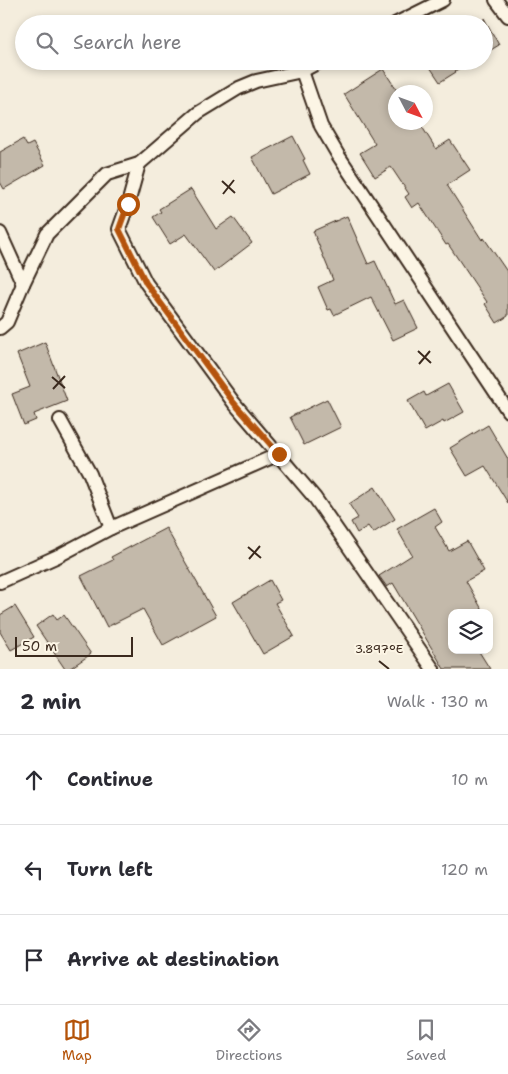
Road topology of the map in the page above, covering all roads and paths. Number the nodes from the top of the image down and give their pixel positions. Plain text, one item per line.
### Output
1 (443, 0) edge
2 (496, 0) edge
3 (413, 15) edge
4 (508, 16) edge
5 (302, 71) joint
6 (139, 164) junction
7 (0, 233) edge
8 (22, 284) junction
9 (0, 328) edge
10 (508, 411) edge
11 (60, 420) dead end
12 (279, 454) junction
13 (111, 528) junction
14 (0, 582) edge
15 (433, 669) edge

1 - 3 street
2 - 4 street
5 - 6 street
5 - 10 street
6 - 8 street
6 - 12 street
7 - 8 street
8 - 9 street
11 - 13 street
12 - 13 street
12 - 15 street
13 - 14 street

